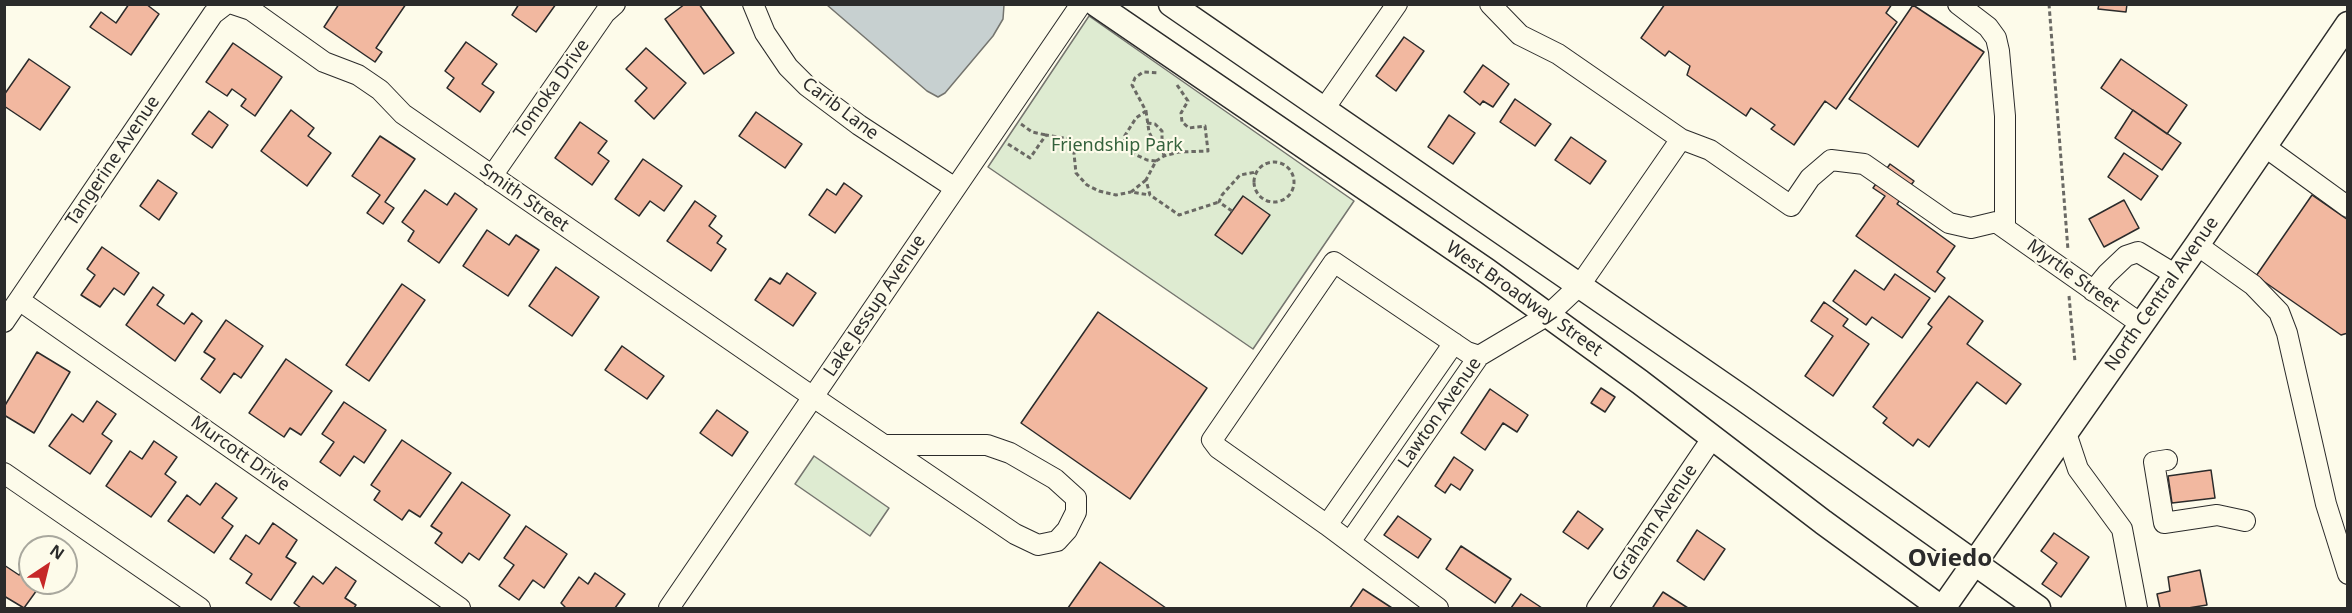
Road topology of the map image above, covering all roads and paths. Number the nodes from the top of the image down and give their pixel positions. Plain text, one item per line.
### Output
1 (226, 4) edge
2 (234, 4) edge
3 (615, 4) edge
4 (753, 4) edge
5 (1081, 4) edge
6 (1096, 4) edge
7 (1171, 4) edge
8 (1397, 4) edge
9 (1490, 4) edge
10 (1958, 4) edge
11 (2049, 4) edge
12 (2348, 24) edge
13 (1163, 74) dead end
14 (1173, 82) dead end
15 (1324, 109) junction
16 (1146, 111) junction
17 (1018, 123) dead end
18 (1147, 123) junction
19 (1046, 135) junction
20 (1681, 138) junction
21 (1005, 141) dead end
22 (1158, 146) junction
23 (2264, 146) junction
24 (1164, 156) junction
25 (1156, 161) junction
26 (1256, 172) junction
27 (492, 176) junction
28 (1146, 180) junction
29 (954, 188) junction
30 (1131, 192) junction
31 (1150, 195) junction
32 (1219, 202) junction
33 (2348, 207) edge
34 (1232, 211) dead end
35 (2005, 228) junction
36 (2197, 245) junction
37 (2068, 252) dead end
38 (2176, 275) junction
39 (1580, 285) junction
40 (2069, 288) dead end
41 (2092, 291) junction
42 (19, 300) junction
43 (1548, 315) junction
44 (4, 322) edge
45 (2140, 324) junction
46 (1454, 343) junction
47 (1479, 356) junction
48 (2075, 362) dead end
49 (814, 397) junction
50 (2066, 433) junction
51 (1713, 437) junction
52 (885, 445) junction
53 (2167, 460) dead end
54 (4, 473) edge
55 (2245, 521) dead end
56 (1328, 525) junction
57 (1350, 542) junction
58 (1975, 563) junction
59 (2348, 574) edge
60 (200, 609) edge
61 (460, 609) edge
62 (669, 609) edge
63 (1438, 609) edge
64 (1597, 609) edge
65 (1942, 609) edge
66 (2038, 609) edge
67 (2137, 609) edge

1 - 42 street, Tangerine Avenue
2 - 27 street, Smith Street
3 - 27 street, Tomoka Drive
4 - 29 street, Carib Lane
5 - 29 street, Lake Jessup Avenue
6 - 43 main road, West Broadway Street
7 - 15 main road
8 - 15 street
9 - 20 street
10 - 35 street
11 - 37 path
12 - 23 main road, North Central Avenue
13 - 16 path
14 - 24 path
15 - 39 main road
16 - 18 path
16 - 25 path
17 - 19 path
18 - 22 path
18 - 22 path
19 - 21 path
19 - 30 path
20 - 35 street
20 - 39 street, Lawton Avenue
22 - 24 path
23 - 33 street
23 - 36 main road, North Central Avenue
24 - 25 path
25 - 28 path
26 - 26 path
26 - 32 path
27 - 49 street, Smith Street
28 - 30 path
28 - 31 path
29 - 49 street, Lake Jessup Avenue
30 - 31 path
31 - 32 path
32 - 34 path
35 - 41 street, Myrtle Street
36 - 38 main road, North Central Avenue
36 - 59 street
38 - 41 street
38 - 45 main road, North Central Avenue
39 - 43 street, Lawton Avenue
39 - 58 main road
40 - 48 path
41 - 45 street, Myrtle Street
42 - 44 street, Tangerine Avenue
42 - 61 street, Murcott Drive
43 - 47 street, Lawton Avenue
43 - 51 main road, West Broadway Street
45 - 50 main road, North Central Avenue
46 - 47 street
46 - 56 street
46 - 56 street
47 - 57 street, Lawton Avenue
49 - 52 street, Smith Street
49 - 62 street, Lake Jessup Avenue
50 - 58 main road, North Central Avenue
50 - 67 street
51 - 64 street, Graham Avenue
51 - 65 main road, West Broadway Street
52 - 52 street, Smith Street
53 - 55 street
54 - 60 street
56 - 57 street
57 - 63 street
58 - 65 main road, North Central Avenue
58 - 66 main road

